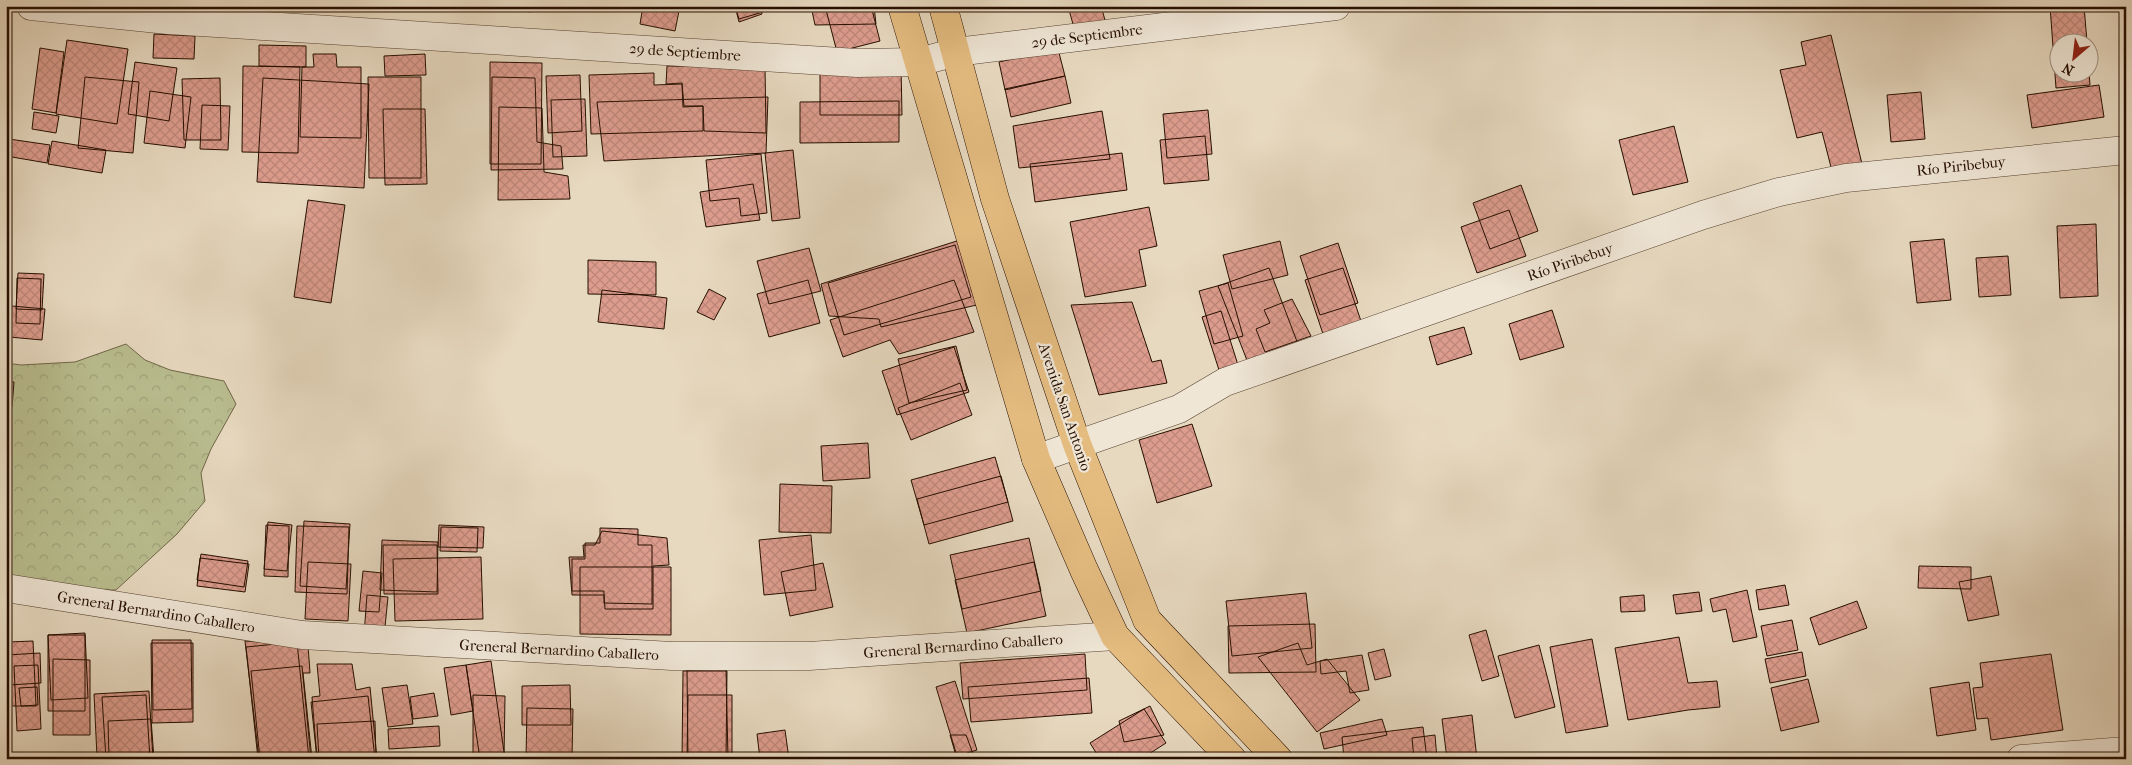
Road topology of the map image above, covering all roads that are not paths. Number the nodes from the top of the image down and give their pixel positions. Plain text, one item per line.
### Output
1 (31, 6) edge
2 (902, 6) edge
3 (943, 6) edge
4 (1336, 6) edge
5 (169, 13) edge
6 (956, 52) junction
7 (919, 62) junction
8 (2126, 150) edge
9 (1077, 444) junction
10 (1036, 459) junction
11 (6, 588) edge
12 (1115, 636) junction
13 (2126, 751) edge
14 (1232, 759) edge
15 (1278, 759) edge
16 (2021, 759) edge

1 - 5 street, 29 de Septiembre
2 - 7 main road
3 - 6 main road, Avenida San Antonio
4 - 6 street, 29 de Septiembre
5 - 7 street, 29 de Septiembre
6 - 7 street, 29 de Septiembre
6 - 9 main road, Avenida San Antonio
7 - 10 main road
8 - 9 street, Río Piribebuy
9 - 10 street, Río Piribebuy
9 - 15 main road, Avenida San Antonio
10 - 12 main road
11 - 12 street, Greneral Bernardino Caballero
12 - 14 main road
13 - 16 street

